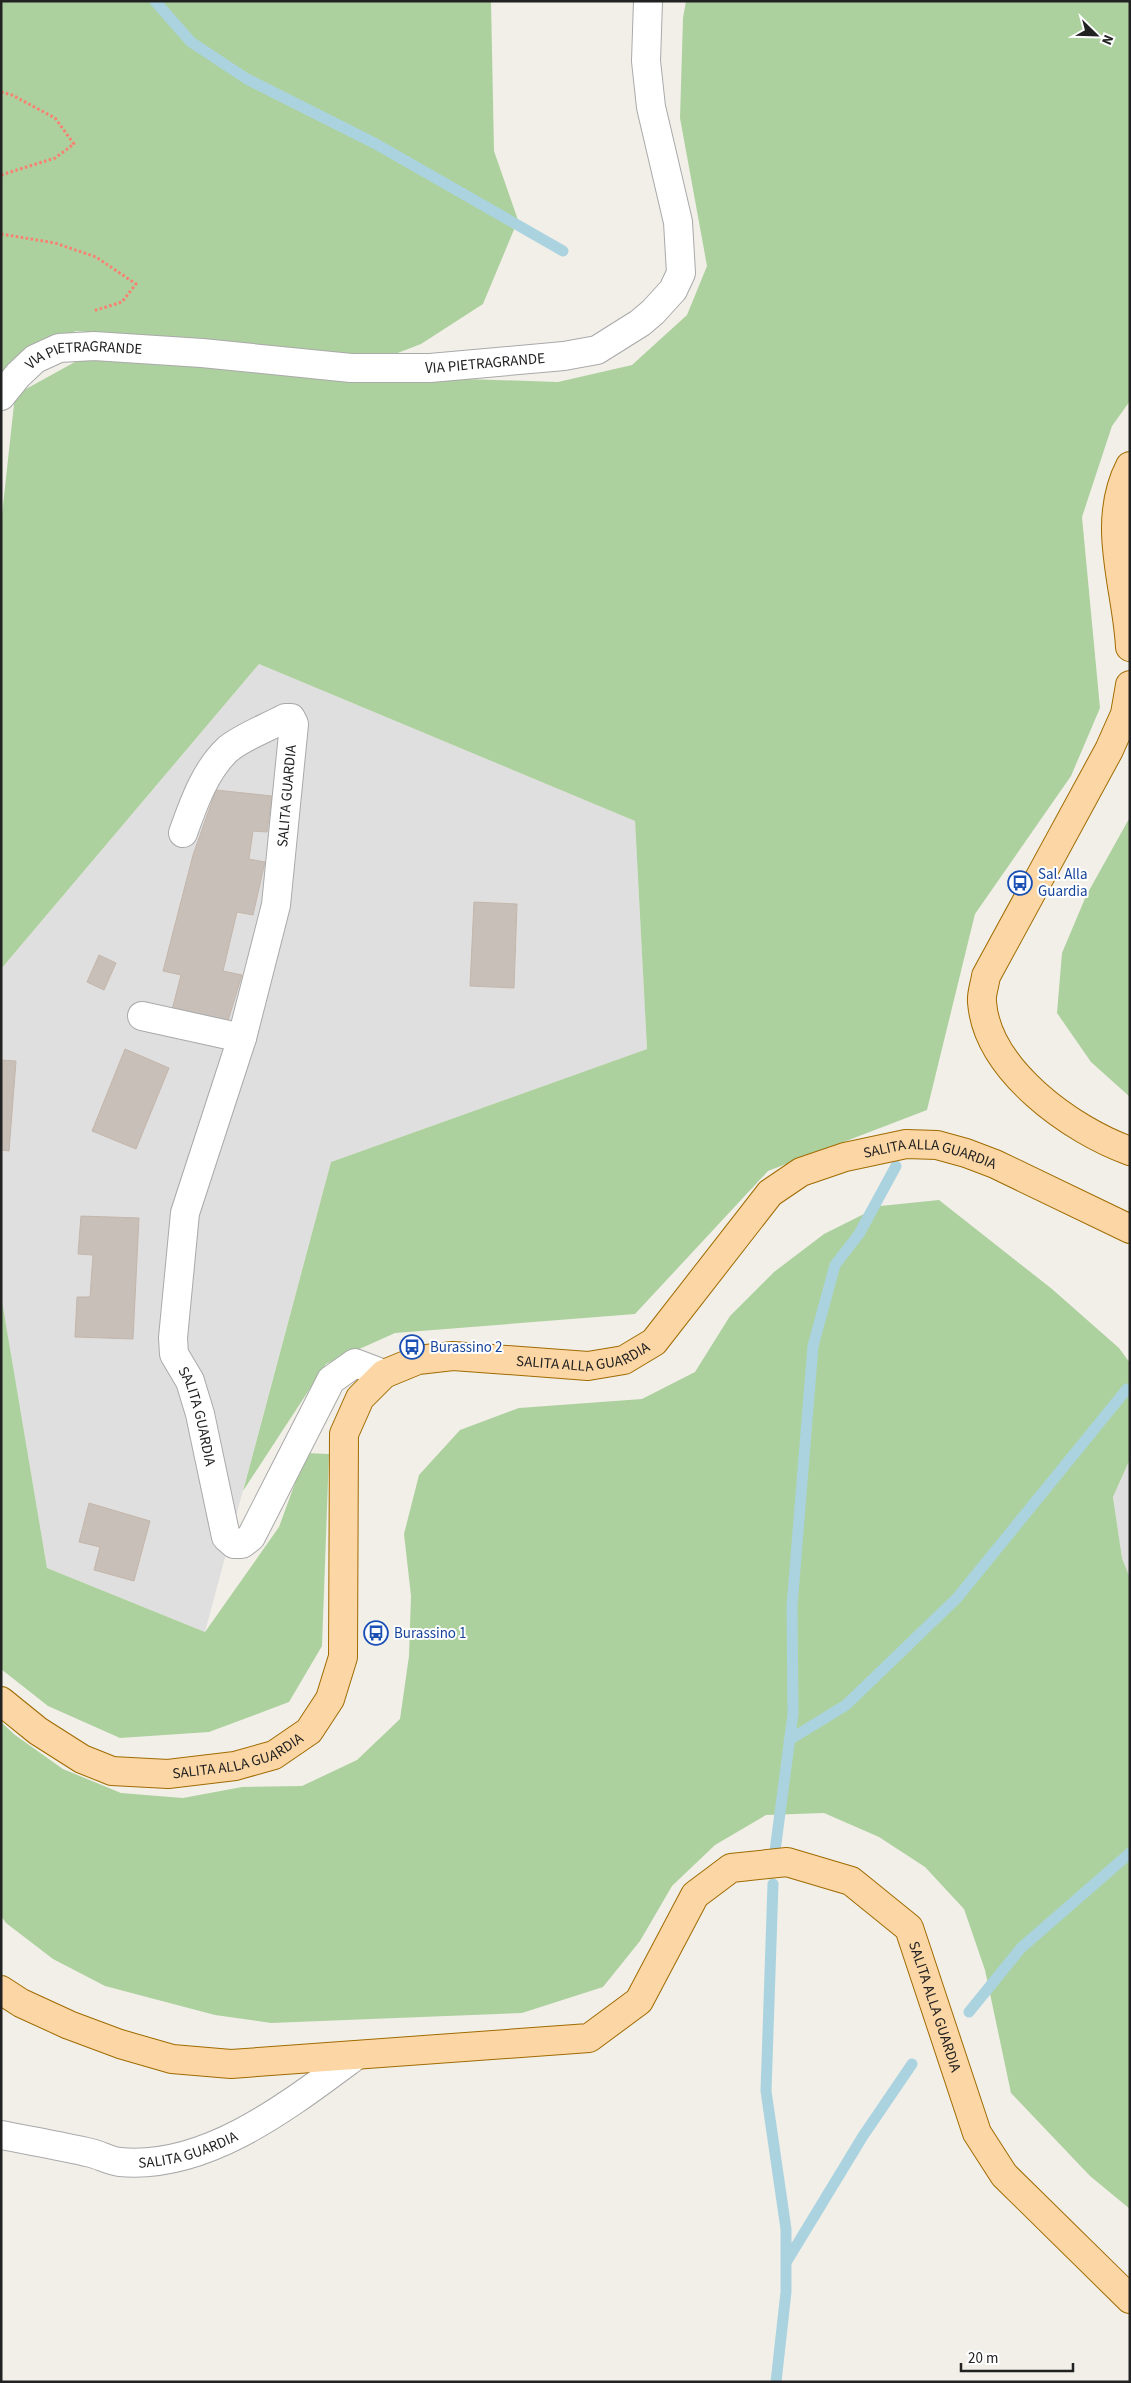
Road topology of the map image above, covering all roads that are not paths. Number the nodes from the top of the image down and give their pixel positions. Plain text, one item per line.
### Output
1 (648, 1) edge
2 (1, 396) edge
3 (1130, 466) edge
4 (1130, 648) edge
5 (1130, 685) edge
6 (183, 833) dead end
7 (142, 1016) dead end
8 (242, 1038) junction
9 (1130, 1151) edge
10 (1130, 1229) edge
11 (384, 1374) junction
12 (1, 1701) edge
13 (1, 1990) edge
14 (354, 2057) junction
15 (1, 2135) edge
16 (1130, 2299) edge

1 - 2 street, VIA PIETRAGRANDE
3 - 4 main road
5 - 9 main road
6 - 8 street, SALITA GUARDIA
7 - 8 street
8 - 11 street, SALITA GUARDIA
10 - 11 main road, SALITA ALLA GUARDIA
11 - 12 main road, SALITA ALLA GUARDIA
13 - 14 main road, SALITA ALLA GUARDIA
14 - 15 street, SALITA GUARDIA
14 - 16 main road, SALITA ALLA GUARDIA

